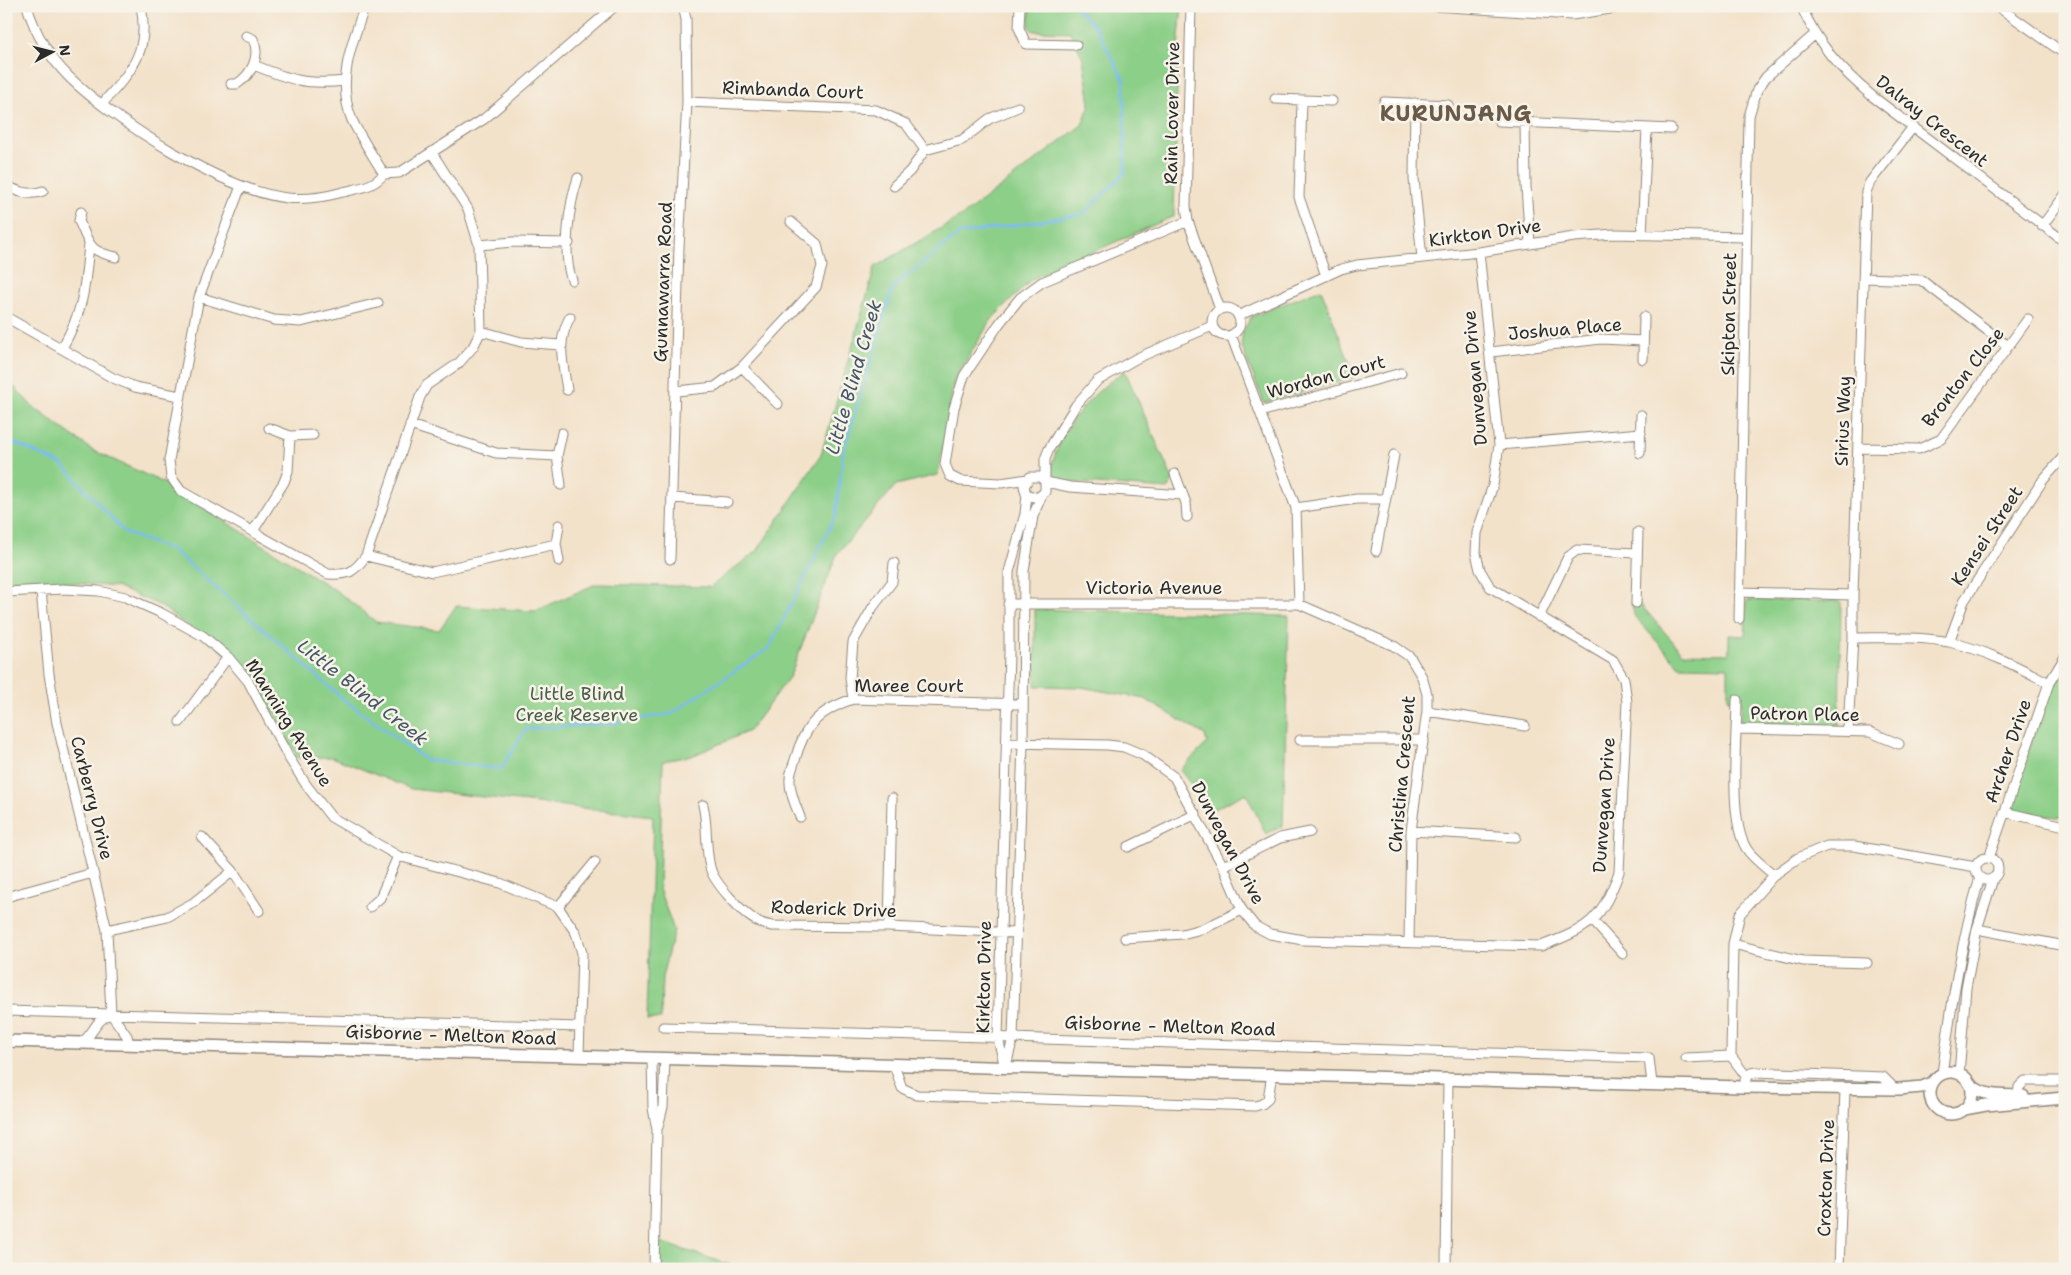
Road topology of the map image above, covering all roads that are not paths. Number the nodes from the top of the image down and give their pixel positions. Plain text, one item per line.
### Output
1 (27, 6) edge
2 (141, 6) edge
3 (365, 6) edge
4 (408, 6) edge
5 (417, 6) edge
6 (615, 6) edge
7 (683, 6) edge
8 (1020, 6) edge
9 (1191, 6) edge
10 (1434, 6) edge
11 (1801, 6) edge
12 (1997, 6) edge
13 (1626, 7) edge
14 (1486, 8) edge
15 (1814, 35) junction
16 (246, 36) dead end
17 (1076, 45) dead end
18 (2065, 54) edge
19 (254, 65) junction
20 (345, 80) junction
21 (231, 84) dead end
22 (1275, 99) dead end
23 (1302, 101) junction
24 (1332, 101) dead end
25 (687, 102) junction
26 (1384, 102) dead end
27 (1415, 103) junction
28 (102, 104) junction
29 (1448, 105) dead end
30 (1018, 107) dead end
31 (1499, 121) dead end
32 (1525, 123) junction
33 (1913, 126) junction
34 (1647, 129) junction
35 (1671, 129) dead end
36 (925, 150) junction
37 (432, 152) junction
38 (384, 174) junction
39 (578, 178) dead end
40 (6, 185) edge
41 (241, 186) junction
42 (894, 186) dead end
43 (43, 191) dead end
44 (2065, 195) edge
45 (81, 212) dead end
46 (1188, 221) junction
47 (791, 222) dead end
48 (2042, 226) junction
49 (1642, 235) junction
50 (1746, 237) junction
51 (2065, 242) edge
52 (569, 243) junction
53 (89, 244) junction
54 (1530, 244) junction
55 (479, 245) junction
56 (1479, 252) junction
57 (116, 257) dead end
58 (1422, 258) junction
59 (1326, 276) junction
60 (1864, 278) junction
61 (572, 280) dead end
62 (199, 298) junction
63 (378, 303) dead end
64 (1220, 309) junction
65 (1238, 316) junction
66 (6, 317) edge
67 (570, 317) dead end
68 (1644, 317) dead end
69 (2028, 319) dead end
70 (1212, 326) junction
71 (480, 331) junction
72 (1231, 335) junction
73 (1643, 341) junction
74 (560, 344) junction
75 (2008, 346) junction
76 (62, 348) junction
77 (1491, 352) junction
78 (1643, 359) dead end
79 (742, 367) junction
80 (1401, 373) dead end
81 (567, 390) dead end
82 (677, 391) junction
83 (180, 396) junction
84 (778, 404) dead end
85 (1260, 412) junction
86 (1641, 414) dead end
87 (410, 425) junction
88 (269, 428) dead end
89 (562, 433) dead end
90 (1641, 433) junction
91 (313, 435) dead end
92 (290, 436) junction
93 (1499, 445) junction
94 (1858, 448) junction
95 (1640, 453) dead end
96 (1394, 455) dead end
97 (2065, 455) edge
98 (557, 456) junction
99 (1045, 459) junction
100 (1176, 474) dead end
101 (1029, 478) junction
102 (1045, 482) junction
103 (1001, 483) junction
104 (561, 485) dead end
105 (1070, 487) junction
106 (1027, 494) junction
107 (1183, 495) junction
108 (1042, 496) junction
109 (673, 498) junction
110 (1384, 499) junction
111 (727, 502) dead end
112 (1296, 508) junction
113 (1187, 517) dead end
114 (559, 525) dead end
115 (253, 531) junction
116 (1638, 532) dead end
117 (556, 544) junction
118 (1376, 551) dead end
119 (1638, 553) junction
120 (366, 556) junction
121 (670, 559) dead end
122 (559, 561) dead end
123 (894, 563) dead end
124 (41, 590) junction
125 (6, 592) edge
126 (1739, 592) junction
127 (1853, 595) junction
128 (1636, 603) dead end
129 (1008, 604) junction
130 (1024, 604) junction
131 (1299, 604) junction
132 (1539, 617) junction
133 (1739, 620) dead end
134 (1853, 638) junction
135 (1948, 642) junction
136 (228, 657) junction
137 (2065, 657) edge
138 (2049, 683) junction
139 (853, 699) junction
140 (1737, 700) dead end
141 (1008, 703) junction
142 (1023, 704) junction
143 (1427, 711) junction
144 (180, 722) dead end
145 (1525, 726) dead end
146 (1737, 728) junction
147 (1848, 731) junction
148 (1300, 740) dead end
149 (1424, 740) junction
150 (1007, 743) junction
151 (1023, 743) junction
152 (1899, 744) dead end
153 (892, 798) dead end
154 (703, 806) dead end
155 (2004, 812) junction
156 (1196, 814) junction
157 (800, 817) dead end
158 (2065, 826) edge
159 (1412, 831) junction
160 (1310, 832) dead end
161 (202, 837) dead end
162 (1516, 837) dead end
163 (1128, 847) dead end
164 (398, 856) junction
165 (1989, 858) junction
166 (595, 862) dead end
167 (1223, 866) junction
168 (1976, 867) junction
169 (233, 870) junction
170 (93, 873) junction
171 (1774, 875) junction
172 (1980, 877) junction
173 (1993, 879) junction
174 (6, 897) edge
175 (370, 906) dead end
176 (558, 907) junction
177 (1242, 910) junction
178 (259, 911) dead end
179 (1593, 921) junction
180 (889, 928) junction
181 (107, 930) junction
182 (1977, 930) junction
183 (1001, 932) junction
184 (1016, 933) junction
185 (1125, 938) dead end
186 (1409, 941) junction
187 (1732, 944) junction
188 (2065, 946) edge
189 (1623, 954) dead end
190 (1867, 963) dead end
191 (6, 1011) edge
192 (111, 1014) junction
193 (580, 1027) junction
194 (663, 1027) dead end
195 (998, 1038) junction
196 (1013, 1038) junction
197 (6, 1041) edge
198 (79, 1043) junction
199 (129, 1044) junction
200 (579, 1056) junction
201 (1731, 1056) junction
202 (652, 1058) junction
203 (665, 1058) junction
204 (1686, 1058) dead end
205 (894, 1065) junction
206 (1005, 1068) junction
207 (1272, 1074) junction
208 (1942, 1074) junction
209 (1959, 1074) junction
210 (1448, 1078) junction
211 (2065, 1081) edge
212 (1744, 1082) junction
213 (1932, 1082) junction
214 (1968, 1082) junction
215 (1652, 1084) junction
216 (1844, 1089) junction
217 (1897, 1089) junction
218 (2064, 1098) edge
219 (2018, 1099) junction
220 (1934, 1106) junction
221 (1964, 1109) junction
222 (657, 1130) junction
223 (654, 1269) edge
224 (1446, 1269) edge
225 (1839, 1269) edge

1 - 28 street
2 - 28 street
3 - 20 street
4 - 5 street
6 - 37 street
7 - 25 street, Gunnawarra Road
8 - 17 street
9 - 46 street, Rain Lover Drive
10 - 14 street
11 - 15 street, Dalray Crescent
12 - 18 street
13 - 14 street
15 - 33 street, Dalray Crescent
15 - 50 street, Skipton Street
16 - 19 street
19 - 20 street
19 - 21 street
20 - 38 street
22 - 23 street
23 - 24 street
23 - 59 street
25 - 36 street, Rimbanda Court
25 - 82 street, Gunnawarra Road
26 - 27 street
27 - 29 street
27 - 58 street
28 - 41 street
30 - 36 street
31 - 32 street
32 - 34 street
32 - 54 street
33 - 48 street, Dalray Crescent
33 - 60 street, Sirius Way
34 - 35 street
34 - 49 street
36 - 42 street
37 - 38 street
37 - 55 street
38 - 41 street
39 - 52 street
40 - 43 street
41 - 62 street
44 - 48 street
45 - 53 street
46 - 64 street
46 - 103 street
47 - 79 street
48 - 51 street, Dalray Crescent
49 - 50 street, Kirkton Drive
49 - 54 street, Kirkton Drive
50 - 126 street, Skipton Street
52 - 55 street
52 - 61 street
53 - 57 street
53 - 76 street
54 - 56 street, Kirkton Drive
55 - 71 street
56 - 58 street, Kirkton Drive
56 - 77 street, Dunvegan Drive
58 - 59 street, Kirkton Drive
59 - 65 street, Kirkton Drive
60 - 75 street
60 - 94 street, Sirius Way
62 - 63 street
62 - 83 street
64 - 65 street
64 - 70 street
65 - 72 street
66 - 76 street
67 - 74 street
68 - 73 street, Joshua Place
69 - 75 street, Bronton Close
70 - 72 street
70 - 99 street
71 - 74 street
71 - 87 street
72 - 85 street
73 - 77 street, Joshua Place
73 - 78 street, Joshua Place
74 - 81 street
75 - 94 street, Bronton Close
76 - 83 street
77 - 93 street, Dunvegan Drive
79 - 82 street
79 - 84 street
80 - 85 street, Wordon Court
82 - 109 street, Gunnawarra Road
83 - 115 street
85 - 112 street
86 - 90 street
87 - 98 street
87 - 120 street
88 - 92 street
89 - 98 street
90 - 93 street
90 - 95 street
91 - 92 street
92 - 115 street
93 - 132 street, Dunvegan Drive
94 - 127 street, Sirius Way
96 - 110 street
97 - 135 street, Kensei Street
98 - 104 street
99 - 101 street
99 - 102 street
100 - 107 street
101 - 102 street
101 - 103 street
101 - 106 street
102 - 105 street
102 - 108 street
103 - 106 street
105 - 107 street
105 - 108 street
106 - 108 street
106 - 129 street, Kirkton Drive
107 - 113 street
108 - 130 street, Kirkton Drive
109 - 111 street
109 - 121 street, Gunnawarra Road
110 - 112 street
110 - 118 street
112 - 131 street
114 - 117 street
115 - 120 street
116 - 119 street
117 - 120 street
117 - 122 street
119 - 128 street
119 - 132 street
123 - 139 street
124 - 125 street, Manning Avenue
124 - 136 street, Manning Avenue
124 - 170 street, Carberry Drive
126 - 127 street
126 - 133 street, Skipton Street
127 - 134 street, Sirius Way
129 - 130 street, Victoria Avenue
129 - 141 street, Kirkton Drive
130 - 131 street, Victoria Avenue
130 - 142 street, Kirkton Drive
131 - 143 street, Christina Crescent
132 - 179 street, Dunvegan Drive
134 - 135 street
134 - 147 street, Sirius Way
135 - 138 street
136 - 144 street
136 - 164 street, Manning Avenue
137 - 138 street, Archer Drive
138 - 155 street, Archer Drive
139 - 141 street, Maree Court
139 - 157 street, Maree Court
140 - 146 street
141 - 142 street, Maree Court
141 - 150 street, Kirkton Drive
142 - 151 street, Kirkton Drive
143 - 145 street
143 - 149 street, Christina Crescent
146 - 147 street, Patron Place
146 - 171 street
147 - 152 street, Patron Place
148 - 149 street
149 - 159 street, Christina Crescent
150 - 151 street, Dunvegan Drive
150 - 183 street, Kirkton Drive
151 - 156 street, Dunvegan Drive
151 - 184 street, Kirkton Drive
153 - 180 street
154 - 180 street, Roderick Drive
155 - 158 street
155 - 165 street, Archer Drive
156 - 163 street
156 - 167 street, Dunvegan Drive
159 - 162 street
159 - 186 street, Christina Crescent
160 - 167 street
161 - 169 street
164 - 175 street
164 - 176 street, Manning Avenue
165 - 168 street
165 - 173 street
166 - 176 street
167 - 177 street, Dunvegan Drive
168 - 171 street
168 - 172 street
169 - 178 street
169 - 181 street
170 - 174 street
170 - 181 street, Carberry Drive
171 - 187 street
172 - 173 street
172 - 208 street
173 - 182 street
176 - 193 street
177 - 185 street
177 - 186 street, Dunvegan Drive
179 - 186 street, Dunvegan Drive
179 - 189 street
180 - 183 street, Roderick Drive
181 - 192 street, Carberry Drive
182 - 188 street
182 - 209 street
183 - 184 street, Roderick Drive
183 - 195 street, Kirkton Drive
184 - 196 street, Kirkton Drive
187 - 190 street
187 - 201 street
191 - 192 street, Gisborne - Melton Road
192 - 193 street, Gisborne - Melton Road
192 - 198 street
192 - 199 street
193 - 200 street
194 - 195 street, Gisborne - Melton Road
195 - 196 street, Gisborne - Melton Road
195 - 206 street, Kirkton Drive
196 - 206 street, Kirkton Drive
196 - 215 street, Gisborne - Melton Road
197 - 198 main road, Gisborne - Melton Road
198 - 199 main road, Gisborne - Melton Road
199 - 200 main road, Gisborne - Melton Road
200 - 202 main road, Gisborne - Melton Road
201 - 204 street
201 - 212 street
202 - 203 main road, Gisborne - Melton Road
202 - 222 street
203 - 205 main road, Gisborne - Melton Road
203 - 222 street
205 - 206 main road, Gisborne - Melton Road
205 - 207 street
206 - 207 main road, Gisborne - Melton Road
207 - 210 main road, Gisborne - Melton Road
208 - 209 main road
208 - 213 main road
209 - 214 main road
210 - 215 main road, Gisborne - Melton Road
210 - 224 street
211 - 219 street
212 - 215 main road, Gisborne - Melton Road
212 - 216 main road, Gisborne - Melton Road
212 - 217 street, Gisborne - Melton Road
213 - 217 main road, Gisborne - Melton Road
213 - 220 main road
214 - 219 main road
214 - 221 main road
216 - 217 main road, Gisborne - Melton Road
216 - 225 street, Croxton Drive
217 - 220 main road, Gisborne - Melton Road
218 - 219 main road
219 - 221 main road
220 - 221 main road
222 - 223 street

